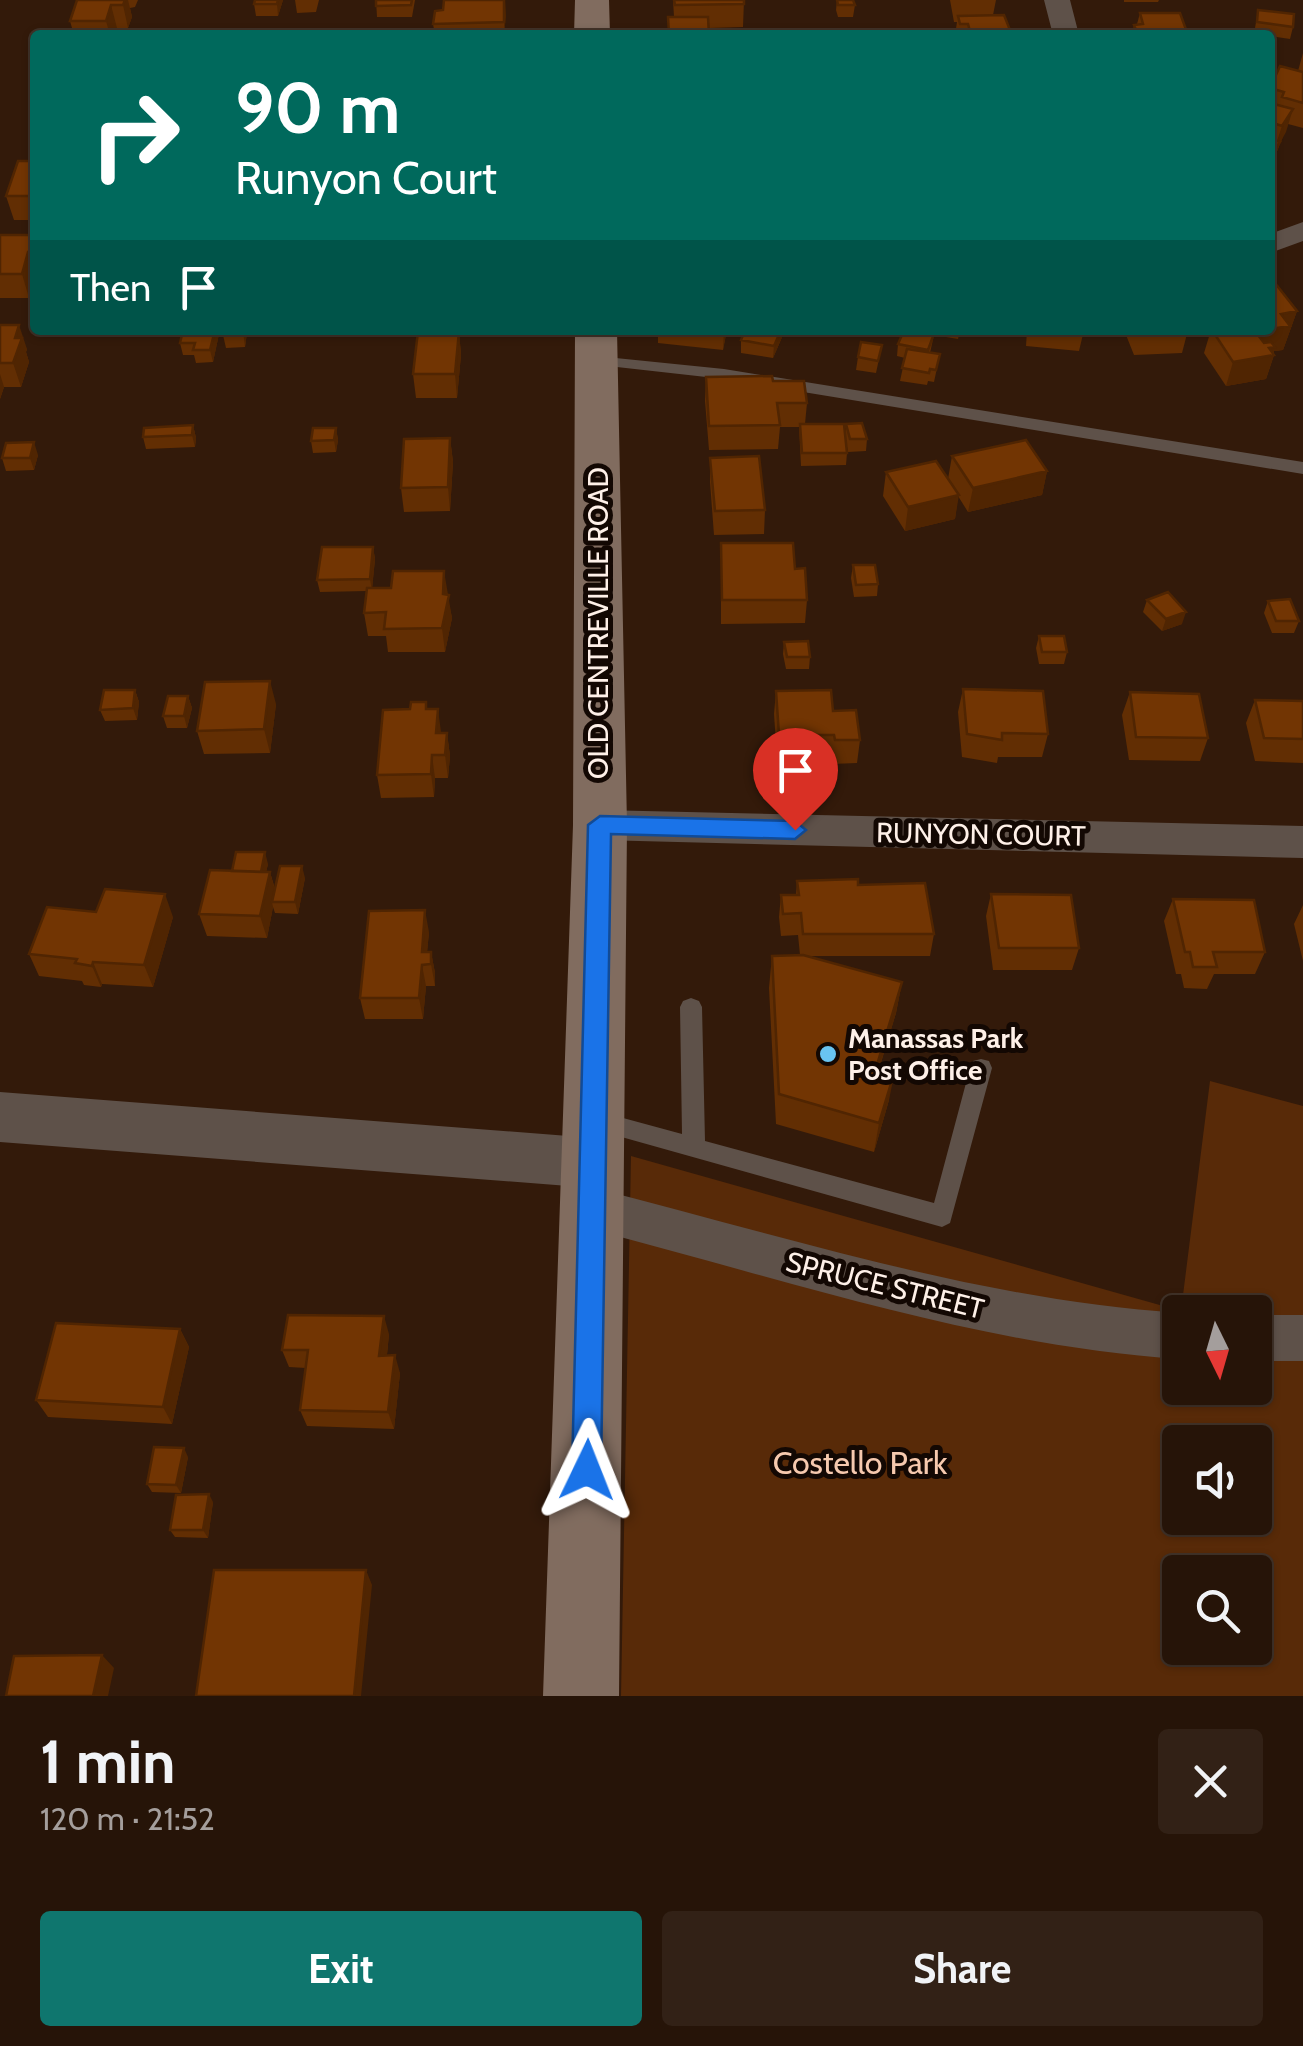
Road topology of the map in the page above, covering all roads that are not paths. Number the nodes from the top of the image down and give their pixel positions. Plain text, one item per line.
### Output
1 (592, 0) edge
2 (1057, 0) edge
3 (592, 30) edge
4 (1065, 30) edge
5 (596, 345) edge
6 (1303, 468) edge
7 (600, 825) junction
8 (1303, 842) edge
9 (691, 1007) dead end
10 (981, 1068) dead end
11 (0, 1117) edge
12 (694, 1148) junction
13 (594, 1164) junction
14 (1162, 1335) edge
15 (1272, 1338) edge
16 (1303, 1338) edge
17 (581, 1696) edge

1 - 3 main road
2 - 4 street
5 - 6 lane
5 - 7 main road, OLD CENTREVILLE ROAD
7 - 8 street, RUNYON COURT
7 - 13 main road, OLD CENTREVILLE ROAD
9 - 12 lane
10 - 12 lane
11 - 13 street, SPRUCE STREET
12 - 13 lane
13 - 14 street, SPRUCE STREET
13 - 17 main road, OLD CENTREVILLE ROAD
15 - 16 street

